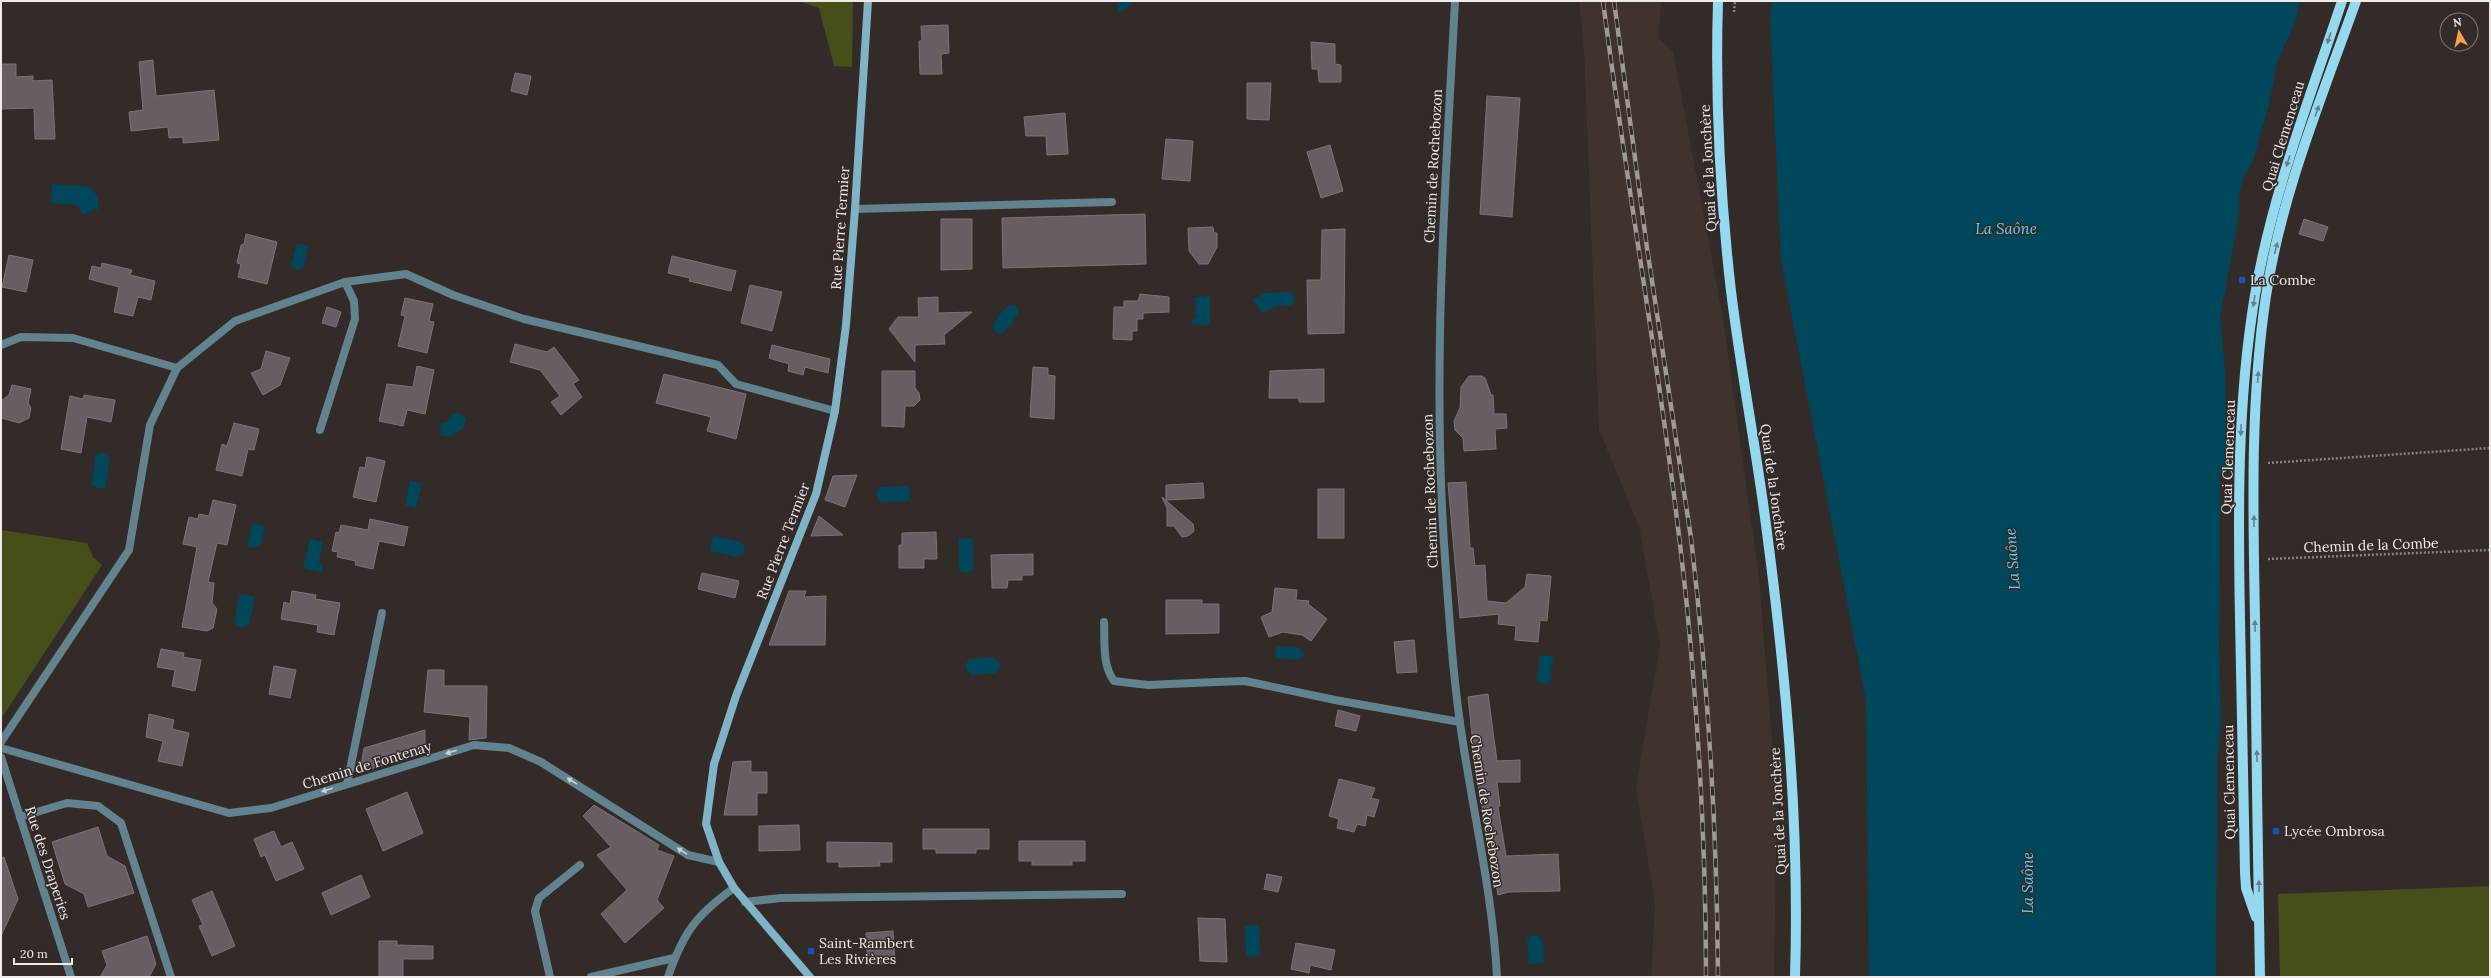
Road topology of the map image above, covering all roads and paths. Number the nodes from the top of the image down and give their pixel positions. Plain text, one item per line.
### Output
1 (868, 1) edge
2 (1455, 1) edge
3 (1718, 1) edge
4 (2342, 1) edge
5 (2356, 1) edge
6 (1112, 202) dead end
7 (855, 209) junction
8 (2266, 265) junction
9 (345, 282) junction
10 (1, 345) edge
11 (177, 368) junction
12 (835, 411) junction
13 (320, 430) dead end
14 (2490, 448) edge
15 (2254, 464) junction
16 (2490, 550) edge
17 (2254, 560) junction
18 (382, 613) dead end
19 (1104, 622) dead end
20 (1460, 722) junction
21 (1, 742) edge
22 (1, 748) edge
23 (1, 757) edge
24 (348, 784) junction
25 (20, 817) junction
26 (719, 862) junction
27 (580, 865) dead end
28 (734, 888) junction
29 (1122, 894) dead end
30 (745, 902) junction
31 (2259, 925) junction
32 (674, 958) junction
33 (71, 977) edge
34 (171, 977) edge
35 (550, 977) edge
36 (591, 977) edge
37 (668, 977) edge
38 (808, 977) edge
39 (1497, 977) edge
40 (1795, 977) edge
41 (2260, 977) edge

1 - 7 street, Rue Pierre Termier
2 - 20 street, Chemin de Rochebozon
3 - 40 main road, Quai de la Jonchère
4 -> 8 main road, Quai Clemenceau
8 -> 5 main road, Quai Clemenceau
6 - 7 street
7 - 12 street, Rue Pierre Termier
15 -> 8 main road, Quai Clemenceau
8 -> 31 main road, Quai Clemenceau
9 - 11 street
9 - 12 street
9 - 13 street
10 - 11 street
11 - 21 street
12 - 26 street, Rue Pierre Termier
14 - 15 path
17 -> 15 main road, Quai Clemenceau
16 - 17 path, Chemin de la Combe
31 -> 17 main road, Quai Clemenceau
18 - 24 street
19 - 20 street
20 - 39 street, Chemin de Rochebozon
24 -> 22 street, Chemin de Fontenay
23 - 25 street, Rue des Draperies
26 -> 24 street, Chemin de Fontenay
25 - 33 street, Rue des Draperies
25 - 34 street
26 - 28 street, Rue Pierre Termier
27 - 35 street
28 - 30 street, Rue Pierre Termier
28 - 32 street
29 - 30 street
30 - 38 street, Rue Pierre Termier
31 - 41 main road, Quai Clemenceau
32 - 36 street
32 - 37 street

